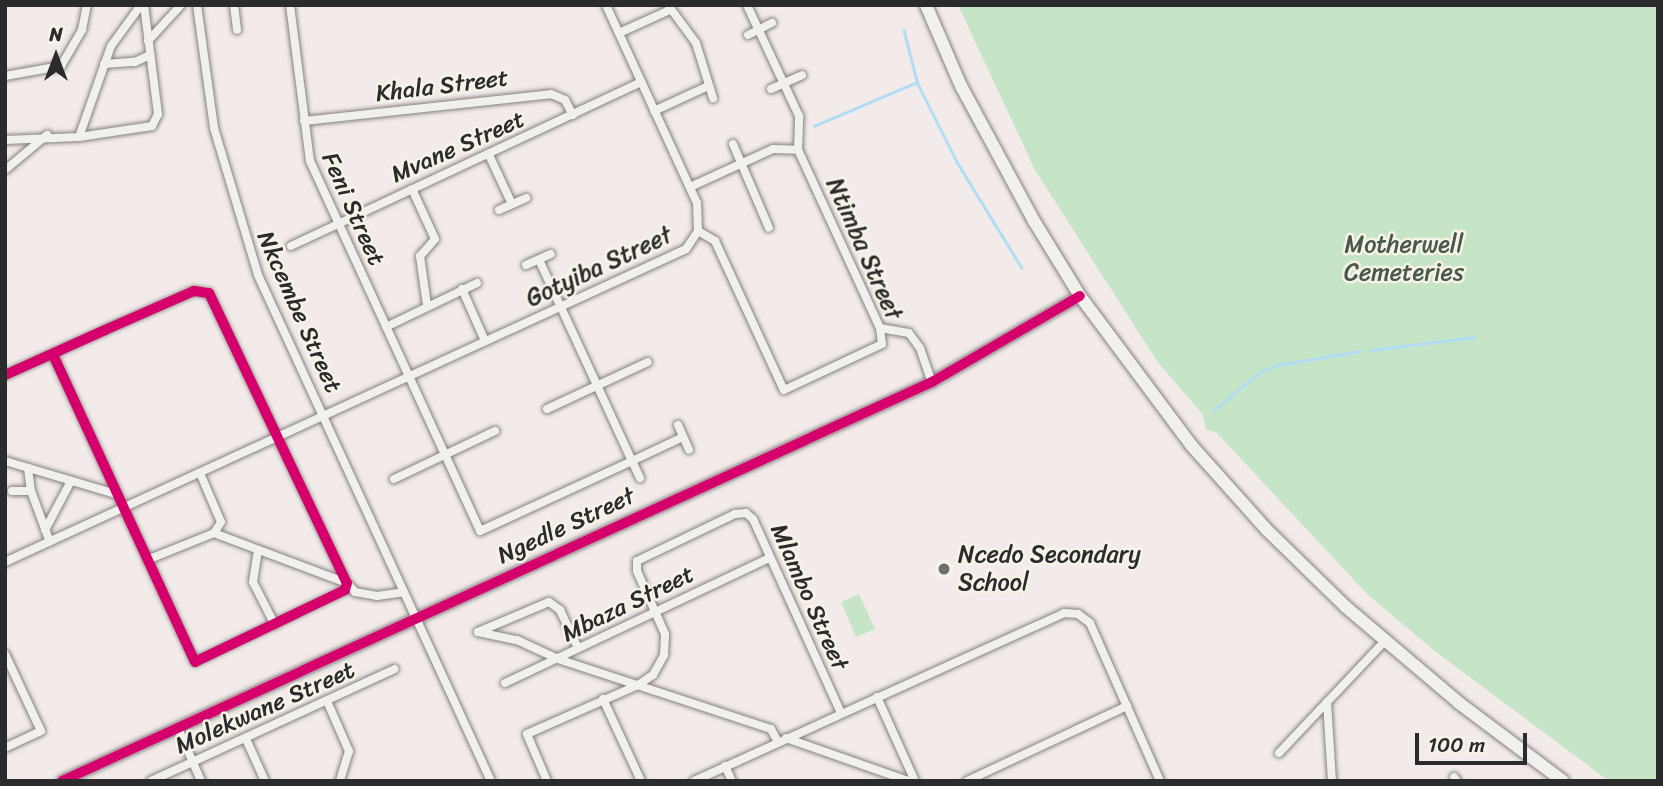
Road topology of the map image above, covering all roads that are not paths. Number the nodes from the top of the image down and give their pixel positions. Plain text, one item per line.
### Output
1 (87, 5) edge
2 (143, 5) edge
3 (181, 5) edge
4 (197, 5) edge
5 (234, 5) edge
6 (290, 5) edge
7 (606, 5) edge
8 (747, 5) edge
9 (926, 5) edge
10 (669, 8) edge
11 (772, 23) dead end
12 (237, 30) dead end
13 (758, 30) junction
14 (618, 33) junction
15 (748, 35) dead end
16 (148, 41) junction
17 (150, 55) junction
18 (104, 64) junction
19 (802, 75) dead end
20 (5, 76) edge
21 (641, 82) junction
22 (783, 83) junction
23 (706, 87) junction
24 (771, 89) dead end
25 (713, 98) dead end
26 (654, 111) junction
27 (573, 116) junction
28 (304, 121) junction
29 (47, 135) junction
30 (79, 137) junction
31 (5, 140) edge
32 (733, 144) dead end
33 (799, 150) junction
34 (489, 155) junction
35 (741, 163) junction
36 (5, 170) edge
37 (690, 187) junction
38 (412, 189) junction
39 (526, 198) dead end
40 (513, 204) junction
41 (499, 210) dead end
42 (337, 224) junction
43 (769, 228) dead end
44 (698, 231) junction
45 (291, 246) dead end
46 (551, 254) dead end
47 (539, 260) junction
48 (526, 265) dead end
49 (477, 284) dead end
50 (462, 289) junction
51 (1080, 296) junction
52 (428, 305) junction
53 (560, 307) junction
54 (386, 327) junction
55 (880, 328) junction
56 (485, 341) junction
57 (53, 354) junction
58 (648, 362) dead end
59 (5, 375) edge
60 (408, 377) junction
61 (932, 382) junction
62 (596, 385) junction
63 (547, 409) dead end
64 (324, 417) junction
65 (678, 425) dead end
66 (495, 431) dead end
67 (683, 437) junction
68 (278, 438) junction
69 (689, 450) dead end
70 (443, 455) junction
71 (5, 461) edge
72 (632, 461) junction
73 (28, 468) junction
74 (200, 473) junction
75 (639, 478) dead end
76 (394, 479) dead end
77 (71, 481) junction
78 (12, 491) dead end
79 (31, 491) junction
80 (116, 494) junction
81 (122, 508) junction
82 (45, 530) junction
83 (214, 533) junction
84 (50, 541) junction
85 (258, 550) junction
86 (768, 558) junction
87 (147, 560) junction
88 (5, 562) edge
89 (347, 583) junction
90 (404, 592) junction
91 (655, 612) junction
92 (416, 618) junction
93 (275, 625) junction
94 (1385, 641) junction
95 (578, 648) junction
96 (5, 654) edge
97 (558, 659) junction
98 (395, 669) dead end
99 (505, 683) dead end
100 (638, 685) junction
101 (877, 697) junction
102 (603, 699) junction
103 (327, 701) junction
104 (1328, 702) junction
105 (1127, 706) junction
106 (841, 713) junction
107 (178, 728) junction
108 (246, 738) junction
109 (782, 740) junction
110 (5, 748) edge
111 (1279, 753) dead end
112 (192, 762) junction
113 (725, 766) junction
114 (62, 781) edge
115 (151, 781) edge
116 (201, 781) edge
117 (265, 781) edge
118 (340, 781) edge
119 (491, 781) edge
120 (547, 781) edge
121 (641, 781) edge
122 (694, 781) edge
123 (732, 781) edge
124 (908, 781) edge
125 (915, 781) edge
126 (967, 781) edge
127 (1160, 781) edge
128 (1332, 781) edge
129 (1563, 781) edge

1 - 20 street
2 - 16 street
2 - 18 street
3 - 16 street
4 - 64 street, Nkcembe Street
5 - 12 street
6 - 28 street, Feni Street
7 - 14 street, Gotyiba Street
8 - 13 street
9 - 51 main road
10 - 14 street
10 - 23 street
11 - 13 street
13 - 15 street
13 - 22 street
14 - 21 street, Gotyiba Street
16 - 17 street
17 - 18 street
17 - 30 street
18 - 30 street
19 - 22 street
21 - 26 street, Gotyiba Street
21 - 27 street, Mvane Street
22 - 24 street
22 - 33 street
23 - 25 street
23 - 26 street
26 - 37 street, Gotyiba Street
27 - 28 street, Khala Street
27 - 34 street, Mvane Street
28 - 42 street, Feni Street
29 - 30 street
29 - 31 street
29 - 36 street
32 - 35 street
33 - 35 street
33 - 55 street, Ntimba Street
34 - 38 street, Mvane Street
34 - 40 street
35 - 37 street
35 - 43 street
37 - 44 street, Gotyiba Street
38 - 42 street, Mvane Street
38 - 52 street
39 - 40 street
40 - 41 street
42 - 45 street, Mvane Street
42 - 54 street, Feni Street
44 - 53 street, Gotyiba Street
44 - 55 street, Ntimba Street
46 - 47 street
47 - 48 street
47 - 53 street
49 - 50 street
50 - 52 street
50 - 56 street
51 - 61 street, Ngedle Street
51 - 94 main road
52 - 54 street
53 - 56 street, Gotyiba Street
53 - 62 street
54 - 60 street, Feni Street
55 - 61 street
56 - 60 street, Gotyiba Street
57 - 59 street
57 - 68 street
57 - 80 street
58 - 62 street
60 - 64 street, Gotyiba Street
60 - 70 street, Feni Street
61 - 92 street, Ngedle Street
62 - 63 street
62 - 72 street
64 - 68 street, Gotyiba Street
64 - 90 street, Nkcembe Street
65 - 67 street
66 - 70 street
67 - 69 street
67 - 72 street
68 - 74 street, Gotyiba Street
68 - 89 street
70 - 72 street, Feni Street
70 - 76 street
71 - 73 street
72 - 75 street
73 - 77 street
73 - 79 street
74 - 81 street, Gotyiba Street
74 - 83 street
77 - 80 street
77 - 82 street
78 - 79 street
79 - 82 street
80 - 81 street
81 - 84 street, Gotyiba Street
81 - 87 street
82 - 84 street
83 - 85 street
83 - 87 street
84 - 88 street, Gotyiba Street
85 - 89 street
85 - 93 street
86 - 91 street, Mbaza Street
86 - 91 street, Mlambo Street
86 - 106 street, Mlambo Street
87 - 93 street
89 - 90 street
89 - 93 street
90 - 92 street, Nkcembe Street
91 - 95 street, Mbaza Street
91 - 100 street, Mlambo Street
92 - 107 street, Ngedle Street
92 - 119 street, Nkcembe Street
94 - 104 street
94 - 129 main road
95 - 97 street, Mbaza Street
95 - 97 street
96 - 110 street
97 - 99 street, Mbaza Street
97 - 100 street
98 - 103 street, Molekwane Street
100 - 102 street, Mlambo Street
100 - 109 street
101 - 105 street
101 - 106 street
101 - 125 street
102 - 120 street, Mlambo Street
102 - 121 street
103 - 108 street, Molekwane Street
103 - 118 street
104 - 111 street
104 - 128 street
105 - 126 street
105 - 127 street
106 - 109 street
107 - 112 street
107 - 114 street, Ngedle Street
108 - 112 street, Molekwane Street
108 - 117 street
109 - 113 street
109 - 124 street
112 - 115 street, Molekwane Street
112 - 116 street
113 - 122 street
113 - 123 street

